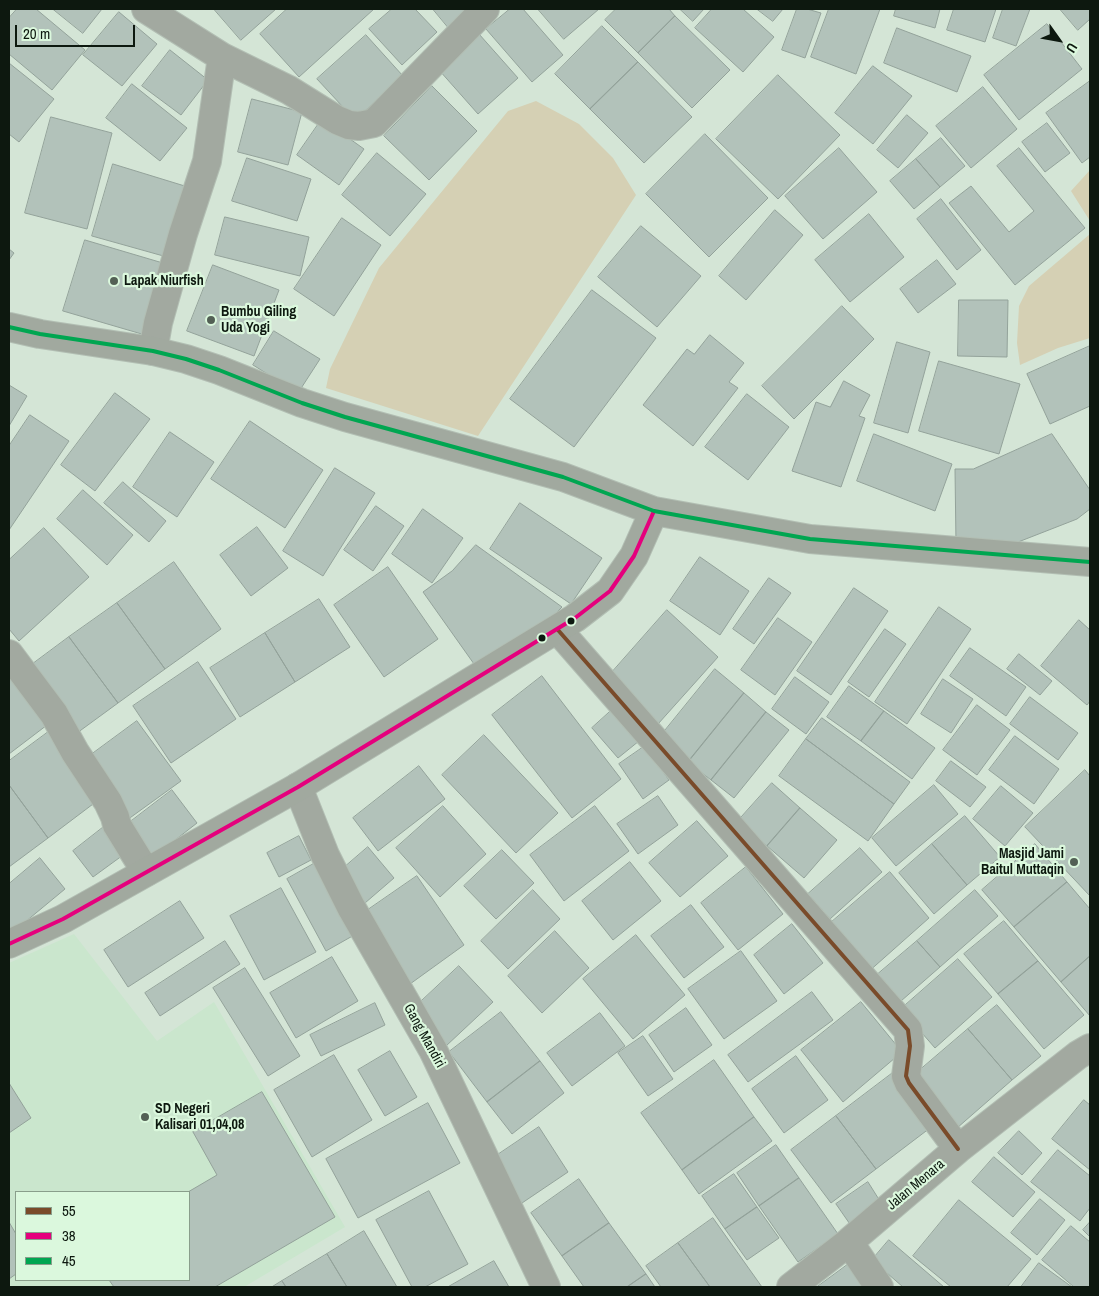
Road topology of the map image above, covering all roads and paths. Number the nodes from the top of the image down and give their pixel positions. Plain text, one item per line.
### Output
1 (146, 9) edge
2 (485, 9) edge
3 (222, 58) junction
4 (9, 327) edge
5 (153, 351) junction
6 (654, 511) junction
7 (1090, 562) edge
8 (558, 630) junction
9 (9, 654) edge
10 (298, 787) junction
11 (146, 872) junction
12 (9, 944) edge
13 (1090, 1048) edge
14 (958, 1149) junction
15 (848, 1242) junction
16 (546, 1287) edge
17 (791, 1287) edge
18 (879, 1287) edge

1 - 3 street
2 - 3 street
3 - 5 street
4 - 5 street
5 - 6 street
6 - 7 street
6 - 8 street
8 - 10 street
8 - 14 street
9 - 11 street
10 - 11 street
10 - 16 street, Gang Mandiri
11 - 12 street
13 - 14 street, Jalan Menara
14 - 15 street, Jalan Menara
15 - 17 street, Jalan Menara
15 - 18 street

